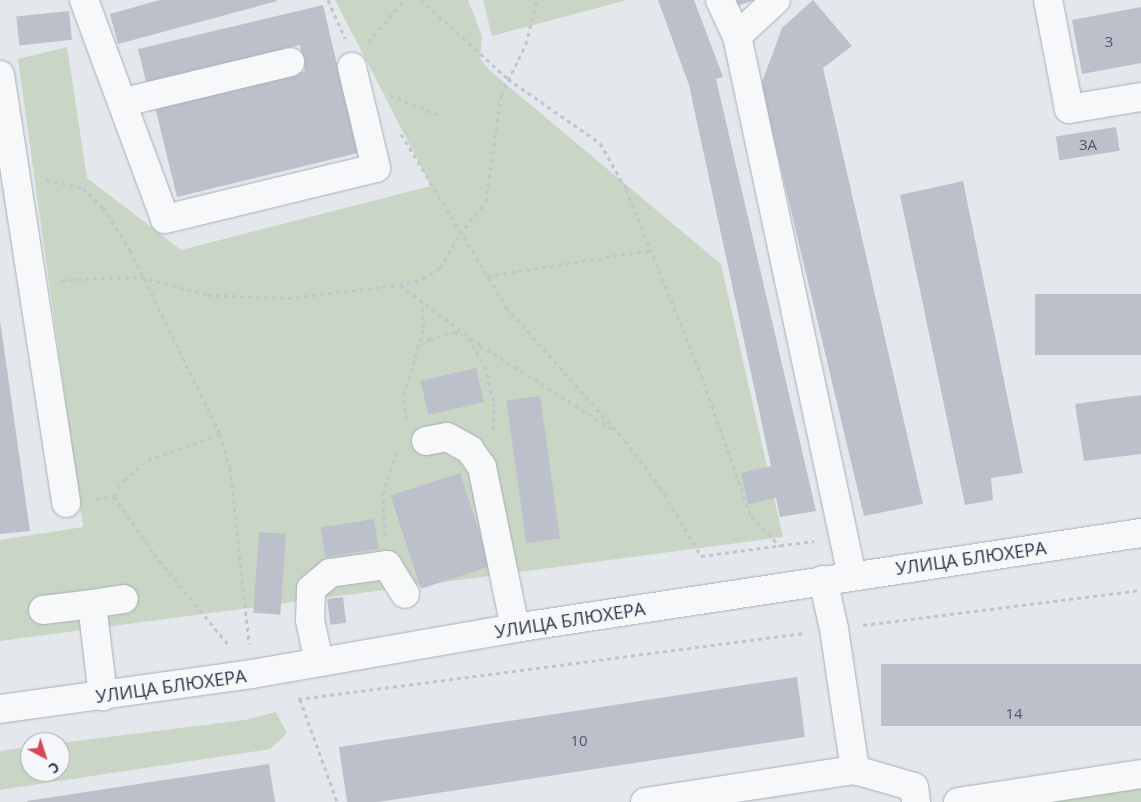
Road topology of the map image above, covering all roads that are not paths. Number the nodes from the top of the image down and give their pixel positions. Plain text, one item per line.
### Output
1 (84, 0) edge
2 (720, 0) edge
3 (776, 0) edge
4 (1048, 0) edge
5 (737, 36) junction
6 (290, 62) dead end
7 (352, 67) dead end
8 (0, 75) edge
9 (1141, 97) edge
10 (124, 102) junction
11 (426, 441) dead end
12 (66, 503) road end
13 (1141, 533) edge
14 (852, 576) junction
15 (823, 580) junction
16 (405, 594) dead end
17 (124, 599) dead end
18 (92, 604) junction
19 (43, 610) dead end
20 (515, 628) junction
21 (319, 662) junction
22 (103, 696) junction
23 (0, 709) edge
24 (855, 770) junction
25 (1141, 774) edge
26 (771, 793) edge
27 (645, 802) edge
28 (916, 802) edge
29 (958, 802) edge

1 - 10 street
2 - 5 street
3 - 5 street
4 - 9 street
5 - 14 street
6 - 10 street
7 - 10 street
8 - 12 street
11 - 20 street
13 - 14 street, УЛИЦА БЛЮХЕРА
14 - 15 street, УЛИЦА БЛЮХЕРА
15 - 20 street, УЛИЦА БЛЮХЕРА
15 - 24 street
16 - 21 street
17 - 18 street
18 - 19 street
18 - 22 street
20 - 21 street, УЛИЦА БЛЮХЕРА
21 - 22 street, УЛИЦА БЛЮХЕРА
22 - 23 street, УЛИЦА БЛЮХЕРА
24 - 26 street
24 - 28 street
25 - 29 street
26 - 27 street

